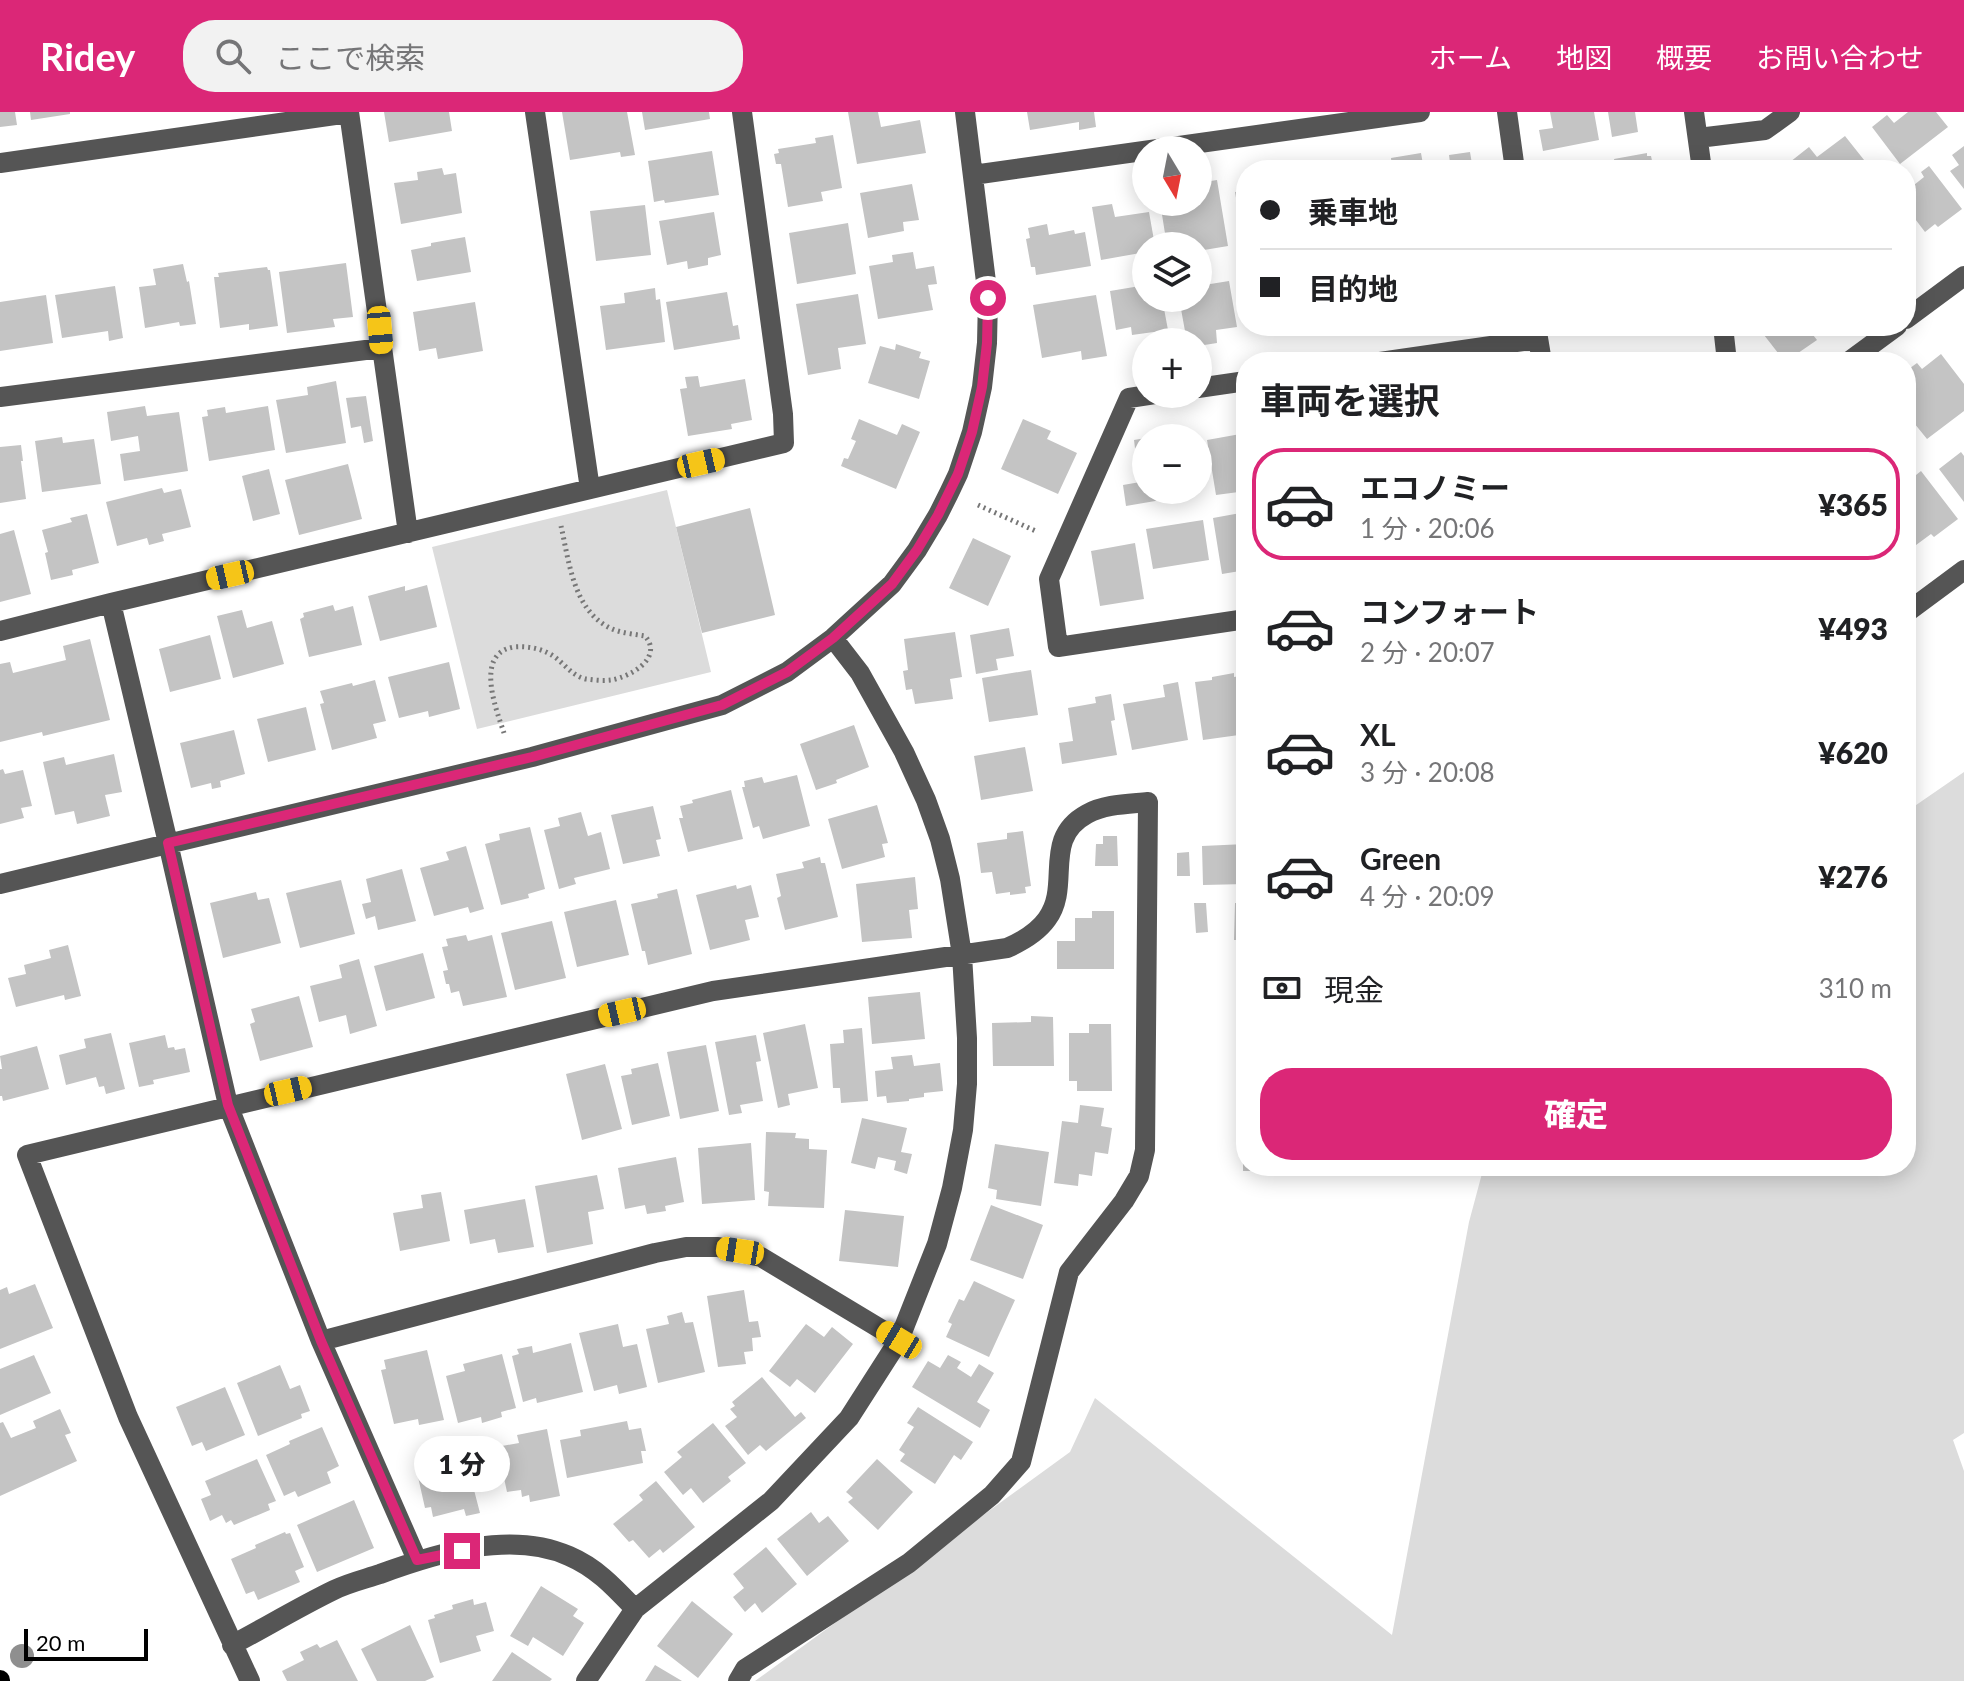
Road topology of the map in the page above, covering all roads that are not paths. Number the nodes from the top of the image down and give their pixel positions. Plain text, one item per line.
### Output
1 (535, 112) edge
2 (742, 112) edge
3 (965, 112) edge
4 (1420, 112) edge
5 (1507, 112) edge
6 (1694, 112) edge
7 (1790, 112) edge
8 (349, 113) edge
9 (1698, 138) junction
10 (1514, 160) edge
11 (1701, 160) edge
12 (0, 163) edge
13 (973, 175) junction
14 (1964, 276) edge
15 (1916, 312) edge
16 (1521, 336) edge
17 (1883, 336) edge
18 (381, 348) junction
19 (1434, 352) edge
20 (1862, 352) edge
21 (1236, 382) edge
22 (1212, 386) edge
23 (0, 397) edge
24 (1132, 398) edge
25 (590, 489) junction
26 (408, 533) junction
27 (1964, 570) edge
28 (111, 603) junction
29 (1916, 606) edge
30 (1236, 620) edge
31 (0, 631) edge
32 (833, 638) junction
33 (168, 843) junction
34 (0, 884) edge
35 (962, 955) junction
36 (228, 1105) junction
37 (899, 1340) junction
38 (321, 1341) junction
39 (417, 1560) junction
40 (635, 1609) junction
41 (232, 1645) junction
42 (250, 1681) edge
43 (586, 1681) edge
44 (738, 1681) edge

1 - 25 street
2 - 25 street
3 - 13 street
4 - 13 street
5 - 10 street
6 - 9 street
7 - 9 street
8 - 12 street
8 - 18 street
9 - 11 street
13 - 32 street
14 - 15 street
16 - 19 street
17 - 20 street
18 - 23 street
18 - 26 street
21 - 22 street
24 - 30 street
25 - 26 street
26 - 28 street
27 - 29 street
28 - 31 street
28 - 33 street
32 - 33 street
32 - 35 street
33 - 34 street
33 - 36 street
35 - 36 street
35 - 37 street
35 - 44 street
36 - 38 street
36 - 41 street
37 - 38 street
37 - 40 street
38 - 39 street
39 - 40 street
39 - 41 street
40 - 43 street
41 - 42 street

